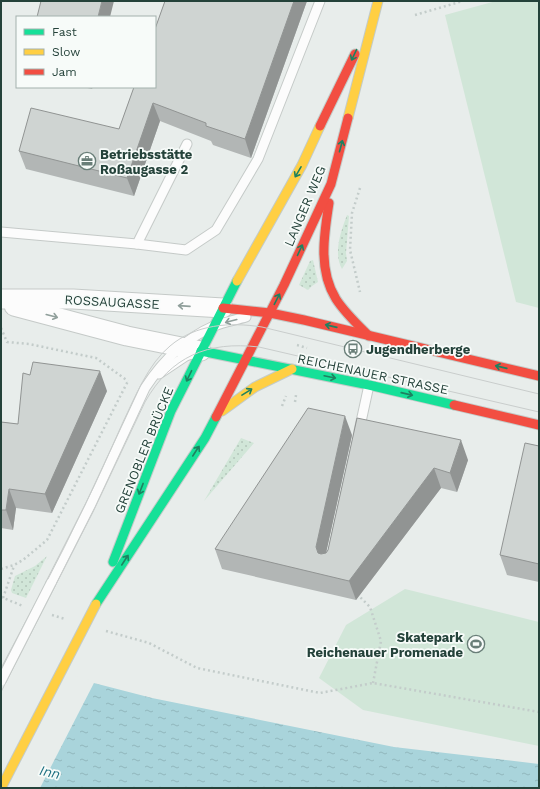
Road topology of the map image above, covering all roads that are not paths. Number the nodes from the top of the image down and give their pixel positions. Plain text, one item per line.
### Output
1 (320, 1) edge
2 (378, 4) edge
3 (187, 144) dead end
4 (331, 184) junction
5 (1, 232) edge
6 (137, 244) junction
7 (1, 299) edge
8 (1, 303) edge
9 (223, 308) junction
10 (270, 313) junction
11 (213, 326) junction
12 (369, 336) junction
13 (181, 347) junction
14 (201, 351) junction
15 (245, 360) junction
16 (292, 369) junction
17 (539, 376) edge
18 (369, 385) junction
19 (145, 388) junction
20 (216, 416) junction
21 (539, 425) edge
22 (357, 440) edge
23 (96, 604) junction
24 (1, 681) edge
25 (2, 788) edge

1 - 6 lane
4 -> 2 main road, LANGER WEG
2 -> 9 main road, LANGER WEG
3 - 6 lane
10 -> 4 main road, LANGER WEG
4 - 12 main road
5 - 6 lane
9 -> 7 street, ROSSAUGASSE
8 -> 13 street, ROSSAUGASSE
9 - 10 main road
9 - 11 main road, GRENOBLER BRÜCKE
10 -> 11 lane
12 -> 10 main road
10 - 15 main road, LANGER WEG
11 - 13 lane
11 - 14 main road, GRENOBLER BRÜCKE
17 -> 12 main road
13 - 14 street, ROSSAUGASSE
13 - 19 lane
14 - 15 main road, REICHENAUER STRASSE
14 - 19 lane
14 -> 23 main road, GRENOBLER BRÜCKE
15 - 16 main road, REICHENAUER STRASSE
15 - 20 main road, GRENOBLER BRÜCKE
16 -> 18 main road, REICHENAUER STRASSE
20 -> 16 main road
18 -> 21 main road, REICHENAUER STRASSE
18 - 22 lane
19 - 24 lane, bridge
23 -> 20 main road, GRENOBLER BRÜCKE
23 - 25 main road, GRENOBLER BRÜCKE, bridge

